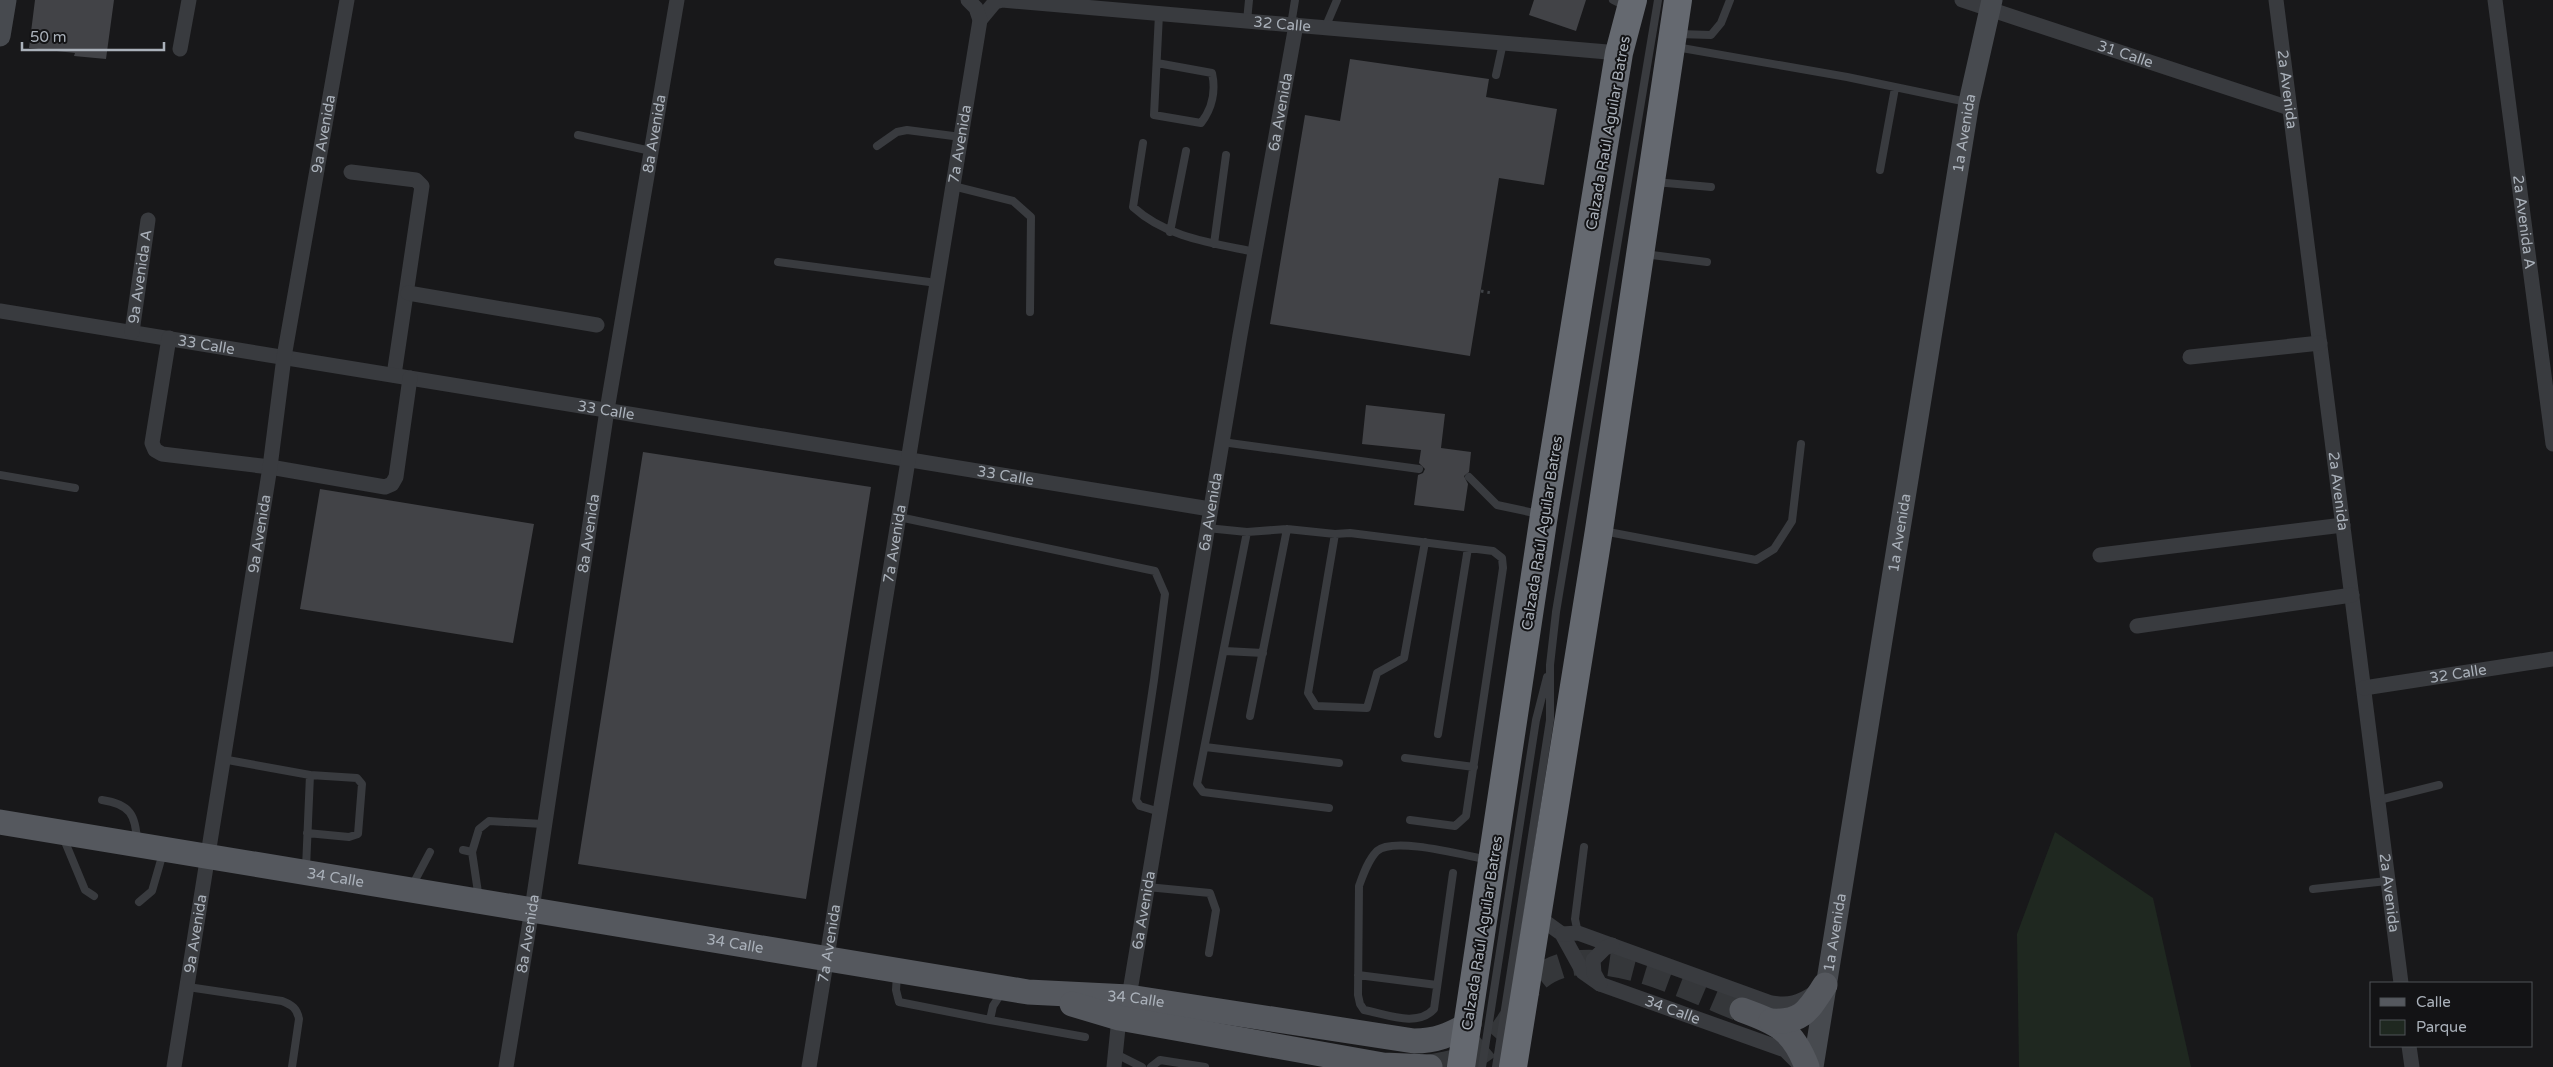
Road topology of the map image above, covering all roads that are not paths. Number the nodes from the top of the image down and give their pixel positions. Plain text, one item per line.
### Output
1 (6, 0) edge
2 (189, 0) edge
3 (346, 0) edge
4 (677, 0) edge
5 (968, 0) edge
6 (1250, 0) edge
7 (1295, 0) edge
8 (1337, 0) edge
9 (1658, 0) edge
10 (1678, 0) edge
11 (1730, 0) edge
12 (1962, 0) edge
13 (2276, 0) edge
14 (2495, 0) edge
15 (1626, 3) edge
16 (1990, 5) edge
17 (1159, 14) junction
18 (980, 20) junction
19 (1247, 21) junction
20 (1294, 25) junction
21 (1325, 28) junction
22 (0, 36) edge
23 (1672, 40) junction
24 (1503, 43) junction
25 (180, 50) dead end
26 (1619, 53) junction
27 (1157, 63) junction
28 (1496, 75) dead end
29 (1894, 88) junction
30 (1969, 102) junction
31 (2289, 108) junction
32 (578, 135) dead end
33 (961, 137) junction
34 (1142, 143) dead end
35 (876, 146) dead end
36 (651, 151) junction
37 (1186, 151) dead end
38 (1226, 156) dead end
39 (1880, 170) dead end
40 (351, 172) dead end
41 (1651, 182) junction
42 (953, 186) junction
43 (1711, 187) dead end
44 (148, 220) dead end
45 (1170, 232) junction
46 (1214, 244) junction
47 (1255, 252) junction
48 (1639, 254) junction
49 (778, 262) dead end
50 (1707, 262) dead end
51 (937, 283) junction
52 (408, 293) junction
53 (0, 311) edge
54 (1030, 312) dead end
55 (597, 325) dead end
56 (132, 332) junction
57 (169, 338) junction
58 (2320, 343) junction
59 (284, 357) junction
60 (2190, 357) dead end
61 (394, 375) junction
62 (410, 378) junction
63 (607, 410) junction
64 (1222, 442) junction
65 (1801, 444) dead end
66 (2553, 444) edge
67 (908, 459) junction
68 (270, 467) junction
69 (1418, 469) dead end
70 (0, 475) edge
71 (1469, 477) dead end
72 (75, 488) dead end
73 (1210, 509) junction
74 (1544, 514) junction
75 (899, 517) junction
76 (2343, 525) junction
77 (1207, 528) junction
78 (1287, 529) junction
79 (1598, 530) junction
80 (1247, 532) junction
81 (1335, 534) junction
82 (1426, 542) junction
83 (1468, 548) junction
84 (2100, 555) dead end
85 (2352, 595) junction
86 (2136, 626) dead end
87 (1225, 650) junction
88 (1263, 653) junction
89 (2553, 659) edge
90 (1550, 665) junction
91 (2364, 688) junction
92 (1250, 716) dead end
93 (1438, 734) dead end
94 (1206, 747) junction
95 (1405, 758) dead end
96 (222, 759) junction
97 (1339, 763) dead end
98 (1474, 767) junction
99 (310, 775) junction
100 (2439, 785) dead end
101 (102, 800) dead end
102 (2379, 800) junction
103 (1328, 808) dead end
104 (1160, 812) junction
105 (1410, 820) dead end
106 (0, 822) edge
107 (543, 824) junction
108 (61, 832) junction
109 (307, 833) junction
110 (137, 844) junction
111 (1584, 847) dead end
112 (164, 848) junction
113 (463, 850) dead end
114 (430, 852) dead end
115 (472, 852) junction
116 (207, 855) junction
117 (1493, 861) junction
118 (306, 872) junction
119 (1454, 873) dead end
120 (2387, 881) junction
121 (1147, 887) junction
122 (410, 889) junction
123 (2313, 889) dead end
124 (94, 896) dead end
125 (480, 900) junction
126 (139, 902) dead end
127 (532, 909) junction
128 (1537, 916) junction
129 (1578, 933) junction
130 (1562, 934) junction
131 (1612, 946) junction
132 (1209, 953) dead end
133 (826, 958) junction
134 (897, 970) junction
135 (1358, 975) junction
136 (2400, 982) edge
137 (1600, 984) junction
138 (1437, 985) junction
139 (1825, 985) junction
140 (188, 987) junction
141 (1016, 990) junction
142 (1124, 1007) junction
143 (1742, 1010) tunnel mouth
144 (990, 1020) junction
145 (1771, 1021) junction
146 (1469, 1024) junction
147 (1085, 1037) dead end
148 (2409, 1047) edge
149 (1115, 1061) edge
150 (174, 1067) edge
151 (292, 1067) edge
152 (506, 1067) edge
153 (809, 1067) edge
154 (1142, 1067) edge
155 (1151, 1067) edge
156 (1205, 1067) edge
157 (1430, 1067) edge
158 (1461, 1067) edge
159 (1482, 1067) edge
160 (1496, 1067) edge
161 (1513, 1067) edge
162 (1802, 1067) edge
163 (1807, 1067) edge
164 (1813, 1067) edge
165 (2412, 1067) edge

1 - 22 street
2 - 25 street
3 - 59 street, 9a Avenida
4 - 36 street, 8a Avenida
5 - 18 street
6 - 19 lane
7 - 20 lane
8 - 21 lane
9 - 90 lane
10 - 23 highway
11 - 23 lane
12 - 16 street, 31 Calle
13 - 31 street, 2a Avenida
14 - 66 street, 2a Avenida A
15 - 26 highway, Calzada Raúl Aguilar Batres
16 - 30 street, 1a Avenida
16 - 31 street, 31 Calle
17 - 18 street, 32 Calle
17 - 19 street, 32 Calle
17 - 27 lane
18 - 33 street, 7a Avenida
19 - 20 street, 32 Calle
20 - 21 street, 32 Calle
20 - 47 street, 6a Avenida
21 - 24 street, 32 Calle
23 - 29 lane
23 - 41 highway
24 - 26 street, 32 Calle
24 - 28 lane
26 - 74 highway, Calzada Raúl Aguilar Batres
27 - 27 lane
29 - 30 lane
29 - 39 lane
30 - 139 street, 1a Avenida
31 - 58 street, 2a Avenida
32 - 36 lane
33 - 35 lane
33 - 42 street, 7a Avenida
34 - 45 lane
36 - 63 street, 8a Avenida
37 - 45 lane
38 - 46 lane
40 - 52 street
41 - 43 lane
41 - 48 highway
42 - 51 street, 7a Avenida
42 - 54 lane
44 - 56 street, 9a Avenida A
45 - 46 lane
46 - 47 lane
47 - 64 street, 6a Avenida
48 - 50 lane
48 - 79 highway
49 - 51 lane
51 - 67 street, 7a Avenida
52 - 55 street
52 - 61 street
53 - 56 street, 33 Calle
56 - 57 street, 33 Calle
57 - 59 street, 33 Calle
57 - 68 street
58 - 60 street
58 - 76 street, 2a Avenida
59 - 61 street, 33 Calle
59 - 68 street, 9a Avenida
61 - 62 street, 33 Calle
62 - 63 street, 33 Calle
62 - 68 street
63 - 67 street, 33 Calle
63 - 107 street, 8a Avenida
64 - 69 lane
64 - 73 street, 6a Avenida
65 - 79 lane
67 - 73 street, 33 Calle
67 - 75 street, 7a Avenida
68 - 96 street, 9a Avenida
70 - 72 lane
71 - 74 lane
73 - 77 street, 6a Avenida
74 - 117 highway, Calzada Raúl Aguilar Batres
75 - 104 lane
75 - 133 street, 7a Avenida
76 - 84 street
76 - 85 street, 2a Avenida
77 - 80 lane
77 - 104 street, 6a Avenida
78 - 80 lane
78 - 81 lane
78 - 88 lane
79 - 128 highway
80 - 87 lane
81 - 82 lane
81 - 82 lane
82 - 83 lane
83 - 93 lane
83 - 98 lane
85 - 86 street
85 - 91 street, 2a Avenida
87 - 88 lane
87 - 94 lane
88 - 92 lane
89 - 91 street, 32 Calle
90 - 159 lane
90 - 160 lane
91 - 102 street, 2a Avenida
94 - 97 lane
94 - 103 lane
95 - 98 lane
96 - 99 lane
96 - 116 street, 9a Avenida
98 - 105 lane
99 - 109 lane
99 - 109 lane
100 - 102 lane
101 - 110 lane
102 - 120 street, 2a Avenida
104 - 121 street, 6a Avenida
106 - 108 main road, 34 Calle
107 - 115 lane
107 - 127 street, 8a Avenida
108 - 110 main road, 34 Calle
108 - 124 lane
109 - 118 lane
110 - 112 main road, 34 Calle
111 - 129 lane
112 - 116 main road, 34 Calle
112 - 126 lane
113 - 115 lane
114 - 122 lane
115 - 125 lane
116 - 118 main road, 34 Calle
116 - 140 street, 9a Avenida
117 - 135 lane
117 - 146 highway, Calzada Raúl Aguilar Batres
118 - 122 main road, 34 Calle
119 - 138 lane
120 - 123 lane
120 - 136 street, 2a Avenida
121 - 132 lane
121 - 142 street, 6a Avenida
122 - 125 main road, 34 Calle
125 - 127 main road, 34 Calle
127 - 133 main road, 34 Calle
127 - 152 street, 8a Avenida
128 - 130 street, 34 Calle
128 - 161 highway
129 - 130 street
129 - 131 street
130 - 137 street, 34 Calle
131 - 137 street
131 - 139 street
133 - 134 main road, 34 Calle
133 - 153 street, 7a Avenida
134 - 141 main road, 34 Calle
134 - 144 lane
135 - 138 lane
135 - 138 lane
137 - 162 street, 34 Calle
139 - 145 main road
139 - 164 street, 1a Avenida
140 - 150 street, 9a Avenida
140 - 151 lane
141 - 142 main road, 34 Calle
141 - 144 lane
142 - 146 main road, 34 Calle
142 - 149 street, 6a Avenida
142 - 157 main road
143 - 145 main road
144 - 147 lane
145 - 163 main road
146 - 158 highway, Calzada Raúl Aguilar Batres
148 - 165 street
149 - 154 lane
155 - 156 lane

